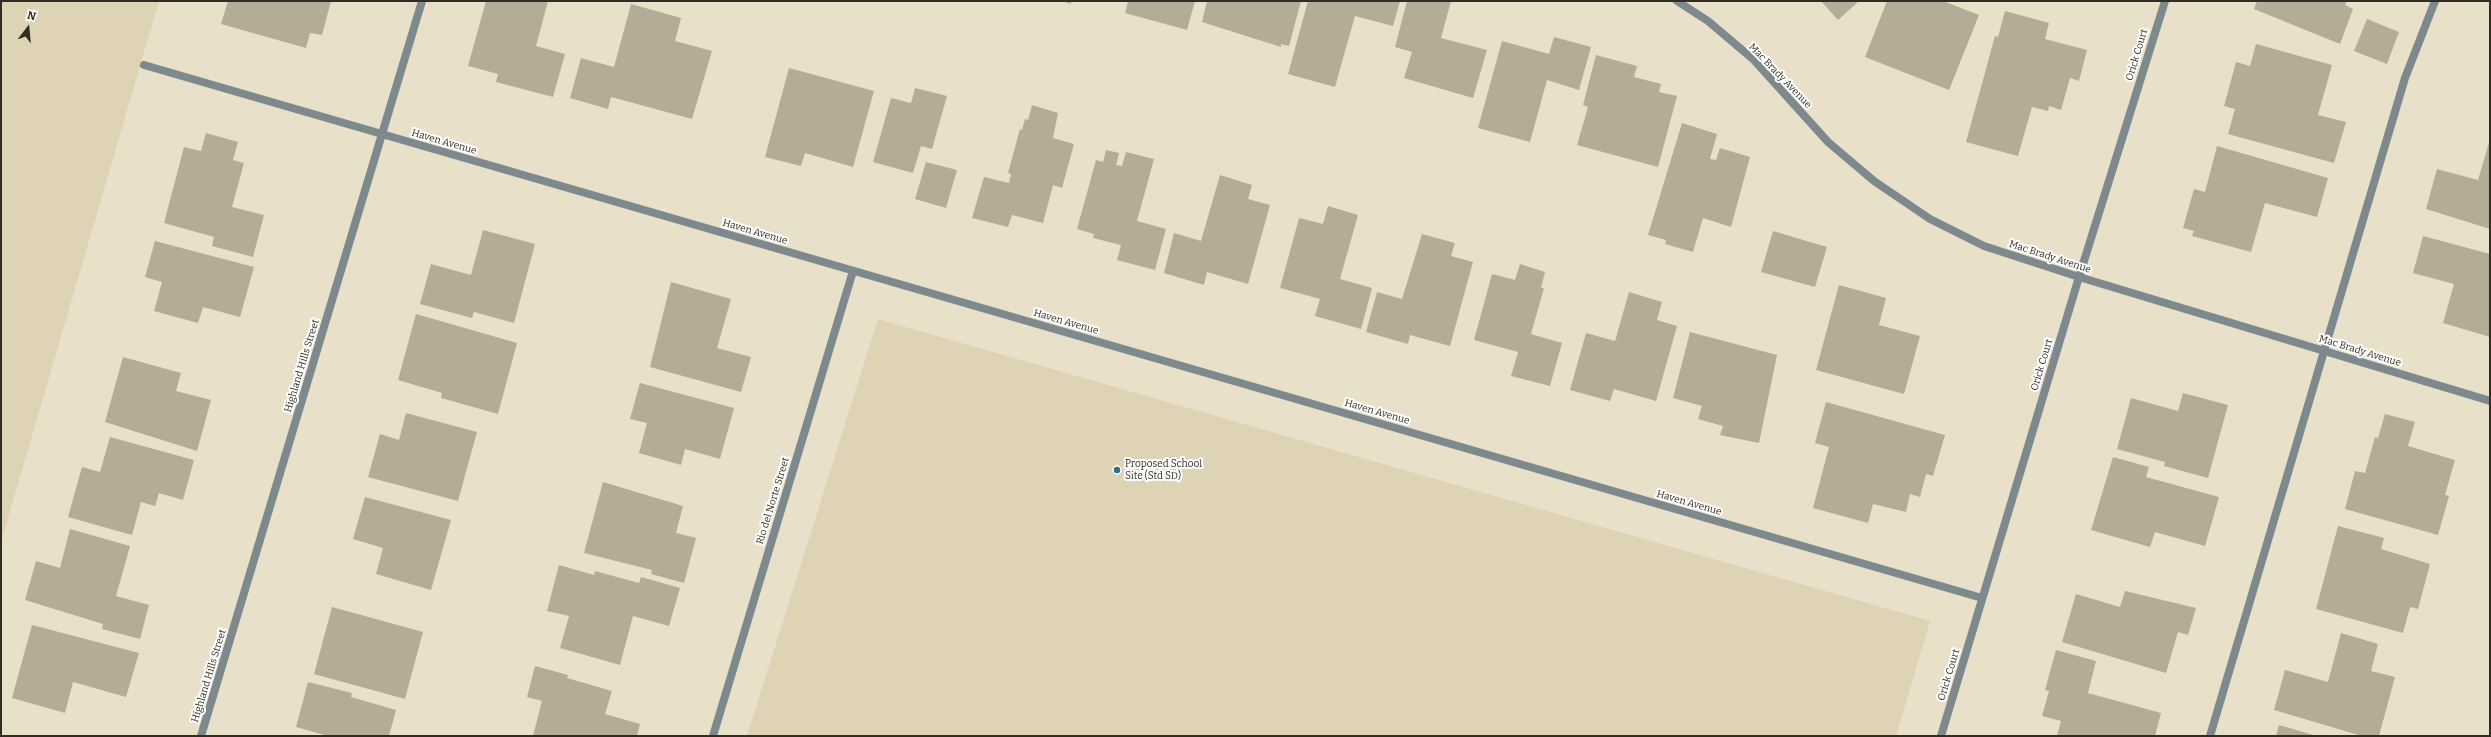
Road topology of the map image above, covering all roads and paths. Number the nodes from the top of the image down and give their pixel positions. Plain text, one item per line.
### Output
1 (422, 1) edge
2 (1677, 1) edge
3 (2165, 1) edge
4 (2435, 1) edge
5 (144, 65) dead end
6 (382, 135) junction
7 (853, 271) junction
8 (2079, 278) junction
9 (2323, 351) junction
10 (2490, 401) edge
11 (1982, 598) junction
12 (201, 736) edge
13 (713, 736) edge
14 (1941, 736) edge
15 (2210, 736) edge

1 - 6 street, Highland Hills Street
2 - 8 street, Mac Brady Avenue
3 - 8 street, Orick Court
4 - 9 street
5 - 6 street, Haven Avenue
6 - 7 street, Haven Avenue
6 - 12 street, Highland Hills Street
7 - 11 street, Haven Avenue
7 - 13 street, Rio del Norte Street
8 - 9 street, Mac Brady Avenue
8 - 11 street, Orick Court
9 - 10 street, Mac Brady Avenue
9 - 15 street
11 - 14 street, Orick Court

